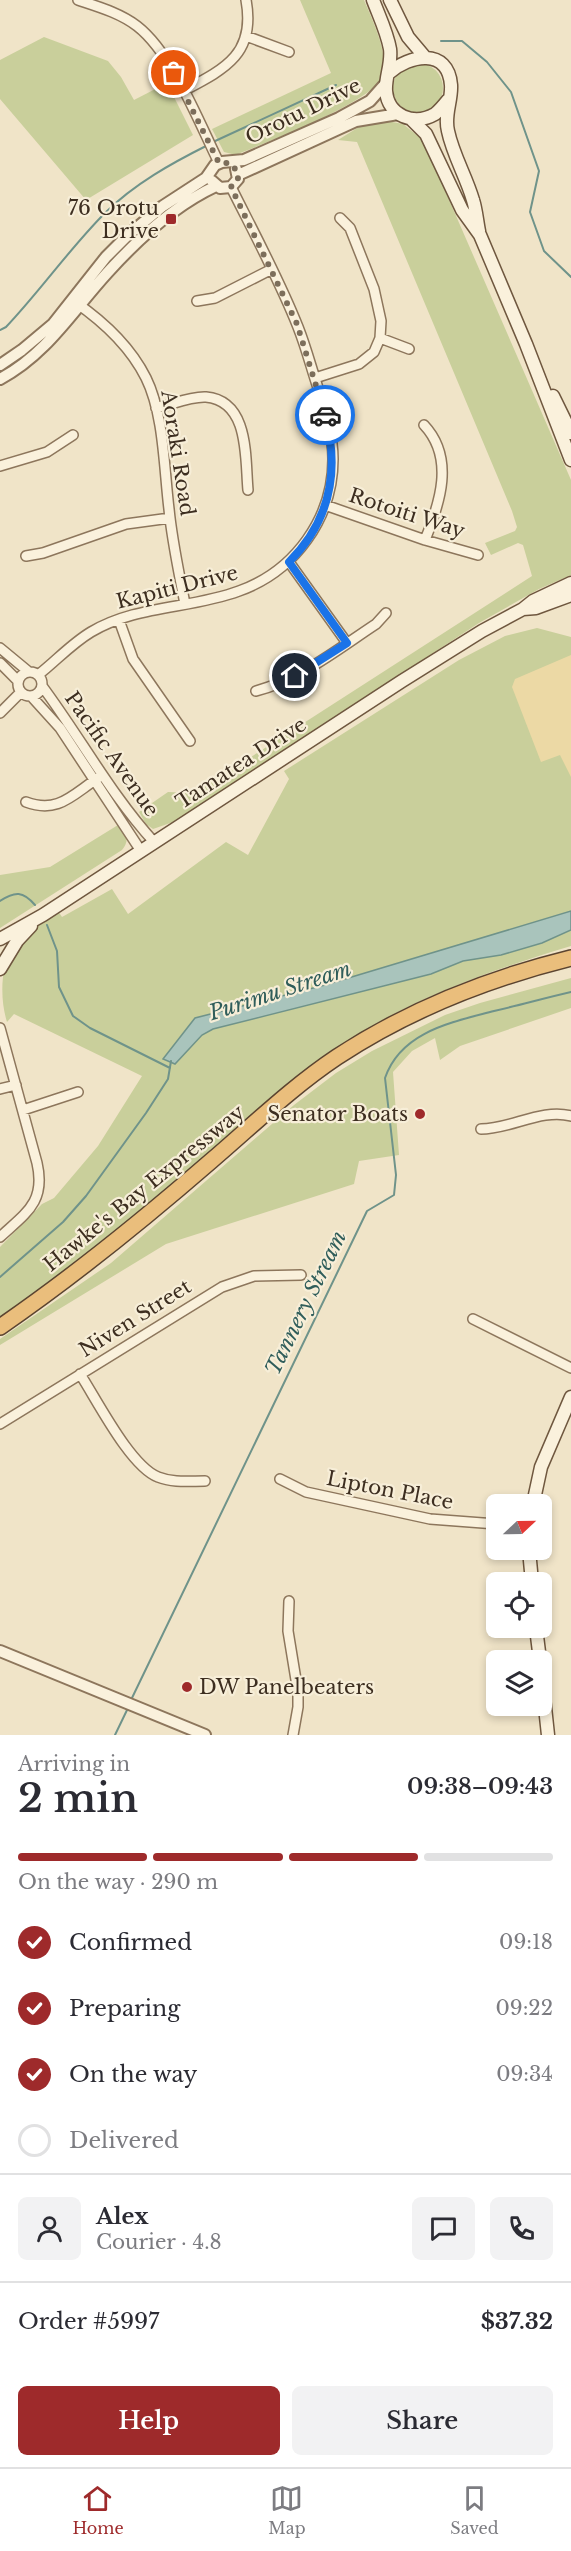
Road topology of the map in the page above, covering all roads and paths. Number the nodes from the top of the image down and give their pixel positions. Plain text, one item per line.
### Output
1 (78, 0) edge
2 (246, 0) edge
3 (373, 0) edge
4 (390, 0) edge
5 (246, 36) junction
6 (289, 52) dead end
7 (424, 56) junction
8 (387, 78) junction
9 (183, 91) junction
10 (449, 100) junction
11 (398, 114) junction
12 (412, 120) junction
13 (220, 166) junction
14 (238, 175) junction
15 (216, 186) junction
16 (231, 187) junction
17 (340, 218) dead end
18 (480, 235) junction
19 (272, 269) junction
20 (196, 301) dead end
21 (77, 303) junction
22 (380, 338) junction
23 (526, 344) junction
24 (409, 349) dead end
25 (0, 366) edge
26 (315, 378) junction
27 (0, 379) edge
28 (156, 408) junction
29 (424, 425) dead end
30 (570, 430) edge
31 (73, 435) dead end
32 (571, 460) edge
33 (0, 466) edge
34 (248, 490) dead end
35 (325, 505) junction
36 (170, 518) junction
37 (425, 540) junction
38 (478, 555) dead end
39 (26, 556) dead end
40 (289, 562) junction
41 (571, 583) edge
42 (571, 595) edge
43 (185, 604) junction
44 (523, 609) junction
45 (386, 613) dead end
46 (118, 620) junction
47 (347, 643) junction
48 (0, 648) edge
49 (0, 663) edge
50 (33, 674) junction
51 (18, 681) junction
52 (42, 686) junction
53 (256, 691) dead end
54 (21, 693) junction
55 (32, 696) junction
56 (0, 713) edge
57 (190, 741) dead end
58 (104, 774) junction
59 (95, 780) junction
60 (26, 802) dead end
61 (154, 842) junction
62 (141, 850) junction
63 (43, 915) junction
64 (0, 939) edge
65 (571, 958) edge
66 (571, 967) edge
67 (0, 969) edge
68 (0, 1028) edge
69 (16, 1084) junction
70 (0, 1089) edge
71 (78, 1092) dead end
72 (23, 1110) junction
73 (571, 1116) edge
74 (481, 1129) dead end
75 (0, 1237) edge
76 (301, 1275) dead end
77 (473, 1319) dead end
78 (0, 1327) edge
79 (0, 1333) edge
80 (571, 1368) edge
81 (80, 1374) junction
82 (571, 1397) edge
83 (0, 1424) edge
84 (280, 1479) dead end
85 (205, 1481) dead end
86 (536, 1494) edge
87 (486, 1523) edge
88 (289, 1601) dead end
89 (0, 1651) edge
90 (546, 1716) edge
91 (205, 1735) edge
92 (293, 1735) edge
93 (548, 1735) edge

1 - 9 street
2 - 5 street
3 - 8 main road
4 - 7 main road
5 - 6 street
5 - 9 street
7 - 8 main road
7 - 10 main road
8 - 11 main road
8 - 13 street, Orotu Drive
9 - 13 street
10 - 12 main road
10 - 18 main road
11 - 12 main road
11 - 14 street, Orotu Drive
12 - 18 main road
13 - 14 street
13 - 15 street
13 - 21 street, Orotu Drive
14 - 16 street
15 - 16 street
15 - 21 street, Orotu Drive
16 - 19 street, Kapiti Drive
17 - 22 street
18 - 23 main road
19 - 20 street
19 - 26 street, Kapiti Drive
21 - 25 street, Orotu Drive
21 - 27 street, Orotu Drive
21 - 28 street, Aoraki Road
22 - 24 street
22 - 26 street
23 - 30 main road
23 - 32 main road
26 - 35 street, Kapiti Drive
28 - 34 street
28 - 36 street, Aoraki Road
29 - 37 street
31 - 33 street
35 - 37 street, Rotoiti Way
35 - 40 street, Kapiti Drive
36 - 39 street
36 - 43 street, Aoraki Road
37 - 38 street, Rotoiti Way
40 - 43 street, Kapiti Drive
40 - 47 street
41 - 44 main road, Tamatea Drive
42 - 44 main road, Tamatea Drive
43 - 46 street, Kapiti Drive
44 - 61 main road, Tamatea Drive
45 - 47 street
46 - 50 street, Kapiti Drive
46 - 57 street
47 - 53 street
48 - 50 street
49 - 51 street
50 - 51 street
50 - 52 street
51 - 54 street
52 - 55 street
52 - 58 street, Pacific Avenue
54 - 55 street
54 - 56 street
55 - 59 street, Pacific Avenue
58 - 59 street
58 - 61 street, Pacific Avenue
59 - 60 street
59 - 62 street, Pacific Avenue
61 - 62 main road, Tamatea Drive
62 - 63 main road, Tamatea Drive
63 - 64 main road, Tamatea Drive
63 - 67 main road, Tamatea Drive
65 - 78 highway, Hawke's Bay Expressway
66 - 79 highway, Hawke's Bay Expressway
68 - 69 street
69 - 70 street
69 - 72 street
71 - 72 street
72 - 75 street
73 - 74 street
76 - 81 street, Niven Street
77 - 80 street
81 - 83 street, Niven Street
81 - 85 street
82 - 86 main road
84 - 87 street, Lipton Place
88 - 92 street
89 - 91 street
90 - 93 main road

